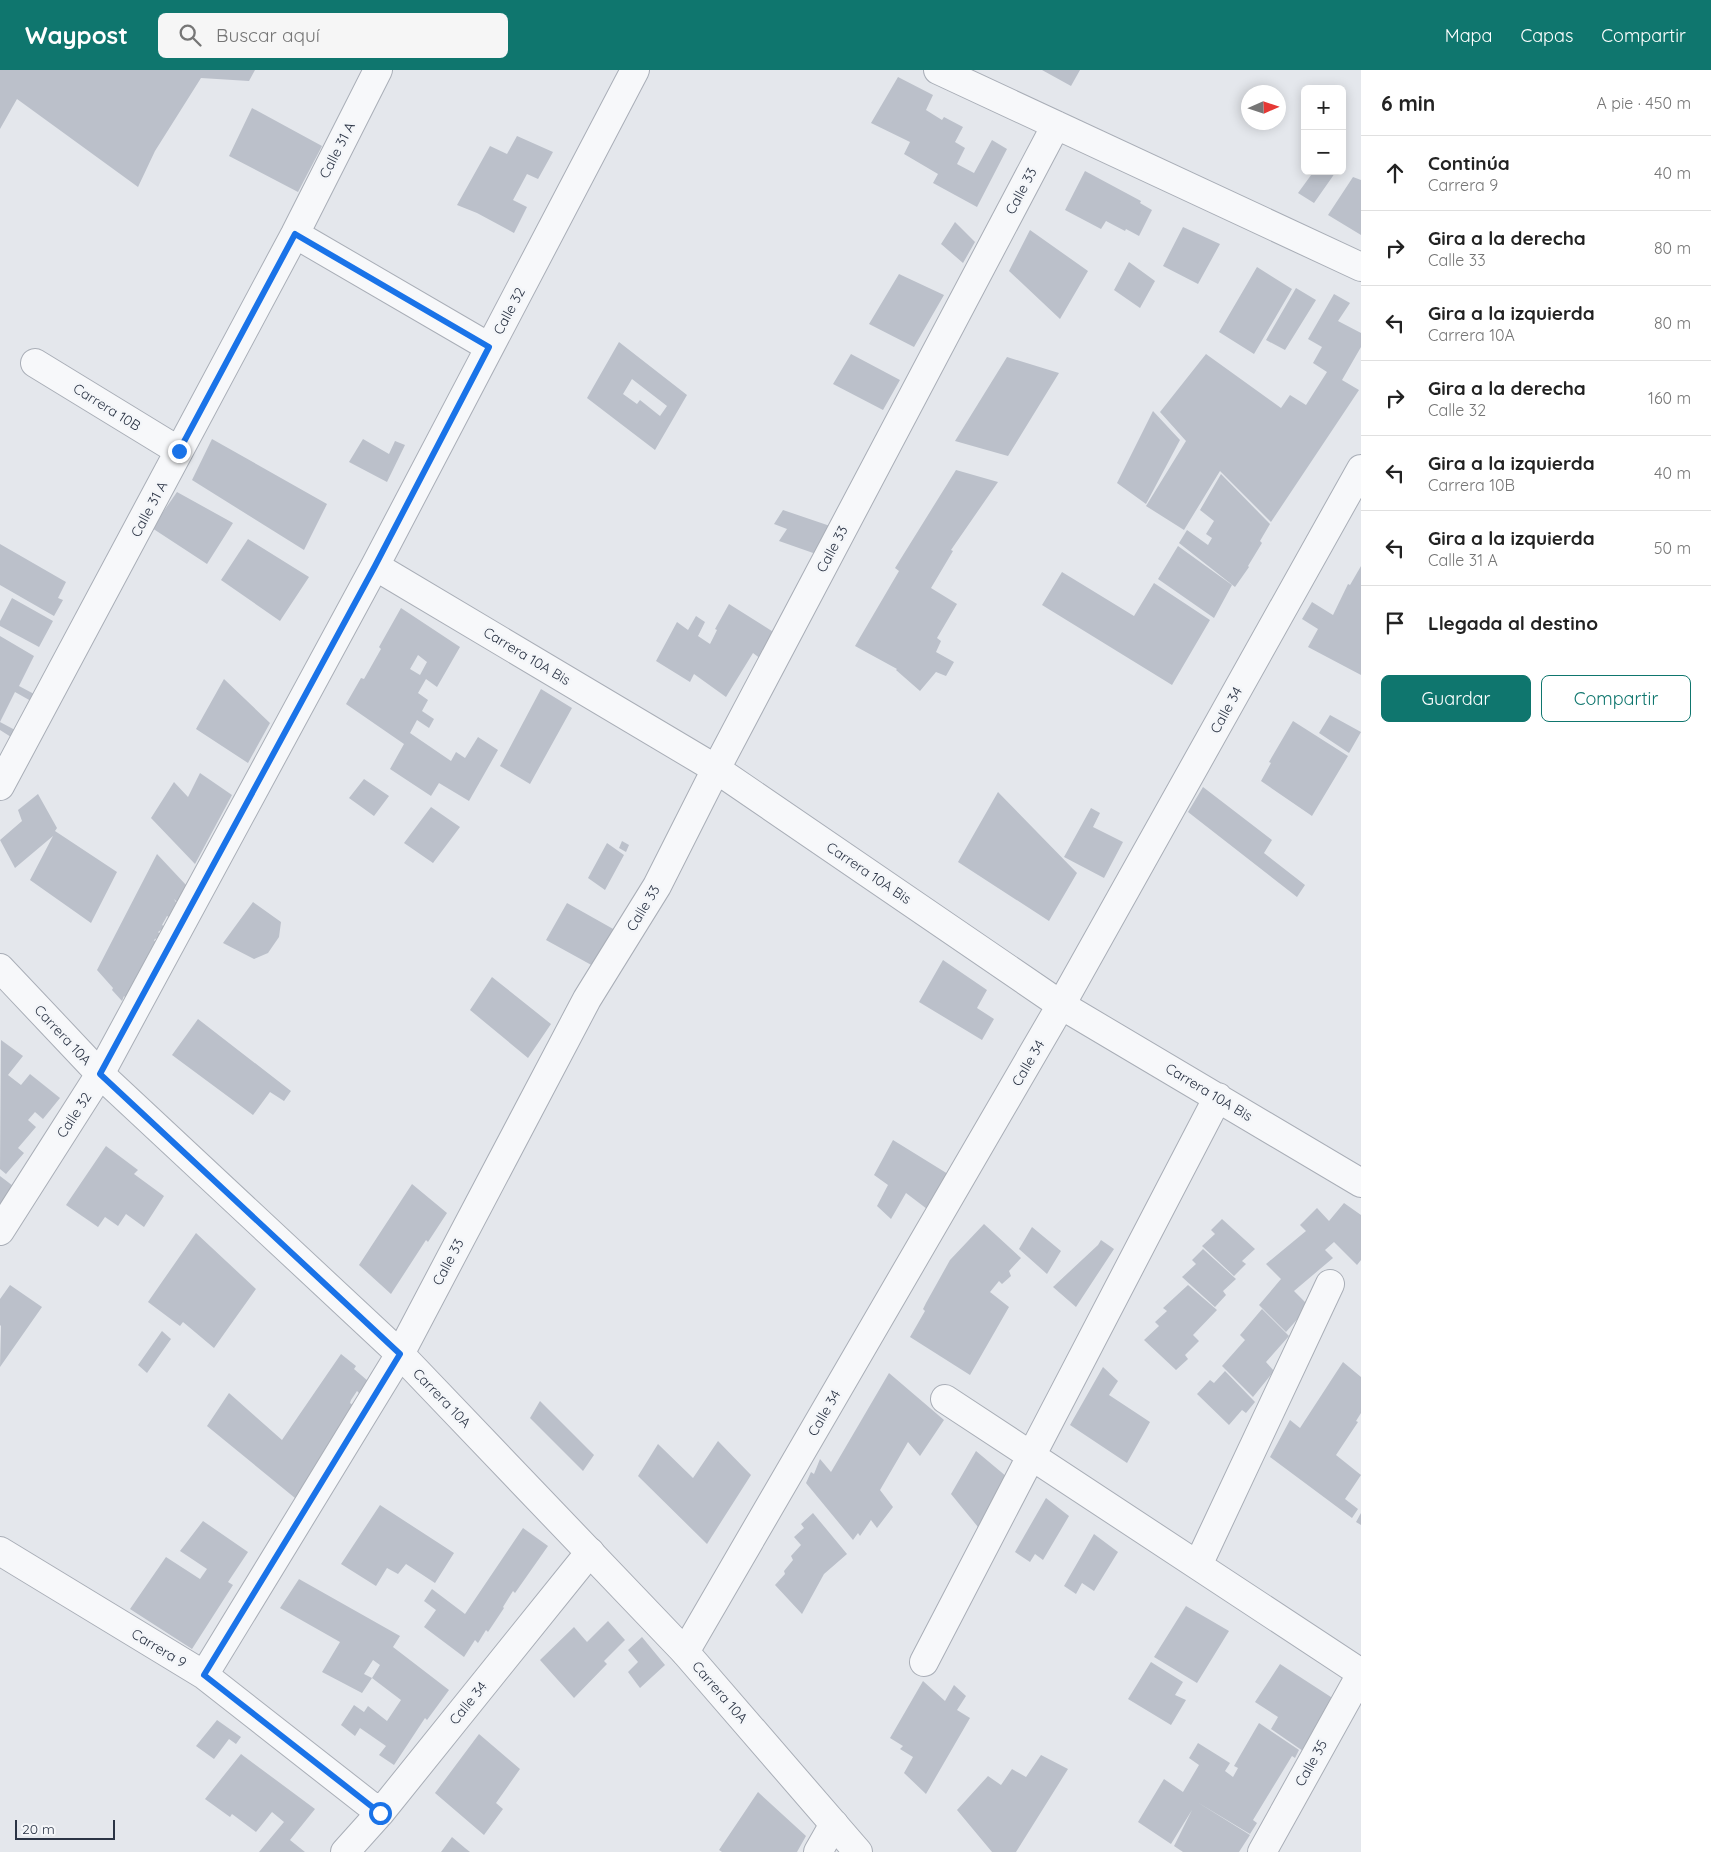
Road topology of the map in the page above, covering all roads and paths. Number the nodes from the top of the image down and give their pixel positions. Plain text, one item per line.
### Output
1 (378, 70) edge
2 (635, 70) edge
3 (938, 70) edge
4 (1056, 125) junction
5 (295, 234) junction
6 (1361, 267) edge
7 (489, 347) junction
8 (35, 363) dead end
9 (179, 451) junction
10 (1361, 469) edge
11 (375, 566) junction
12 (716, 769) junction
13 (0, 786) edge
14 (0, 968) edge
15 (1061, 1005) junction
16 (100, 1074) junction
17 (1218, 1097) junction
18 (1361, 1183) edge
19 (0, 1230) edge
20 (1330, 1284) dead end
21 (400, 1354) junction
22 (945, 1399) dead end
23 (1032, 1455) junction
24 (0, 1551) edge
25 (590, 1552) junction
26 (1198, 1565) junction
27 (685, 1652) junction
28 (924, 1662) dead end
29 (1361, 1673) edge
30 (204, 1675) junction
31 (380, 1813) junction
32 (834, 1824) junction
33 (345, 1852) edge
34 (818, 1852) edge
35 (858, 1852) edge
36 (1262, 1852) edge

1 - 5 street, Calle 31 A
2 - 7 street, Calle 32
3 - 4 street
4 - 6 street
4 - 12 street, Calle 33
5 - 7 street
5 - 9 street, Calle 31 A
7 - 11 street, Calle 32
8 - 9 street, Carrera 10B
9 - 13 street, Calle 31 A
10 - 15 street, Calle 34
11 - 12 street, Carrera 10A Bis
11 - 16 street, Calle 32
12 - 15 street, Carrera 10A Bis
12 - 21 street, Calle 33
14 - 16 street, Carrera 10A
15 - 17 street, Carrera 10A Bis
15 - 27 street, Calle 34
16 - 19 street, Calle 32
16 - 21 street, Carrera 10A
17 - 18 street, Carrera 10A Bis
17 - 23 street
20 - 26 street
21 - 25 street, Carrera 10A
21 - 30 street, Calle 33
22 - 23 street
23 - 26 street
23 - 28 street
24 - 30 street, Carrera 9
25 - 27 street, Carrera 10A
25 - 31 street, Calle 34
26 - 29 street
27 - 32 street, Carrera 10A
29 - 36 street, Calle 35
30 - 31 street, Carrera 9
31 - 33 street, Calle 34
32 - 34 street
32 - 35 street, Carrera 10A

